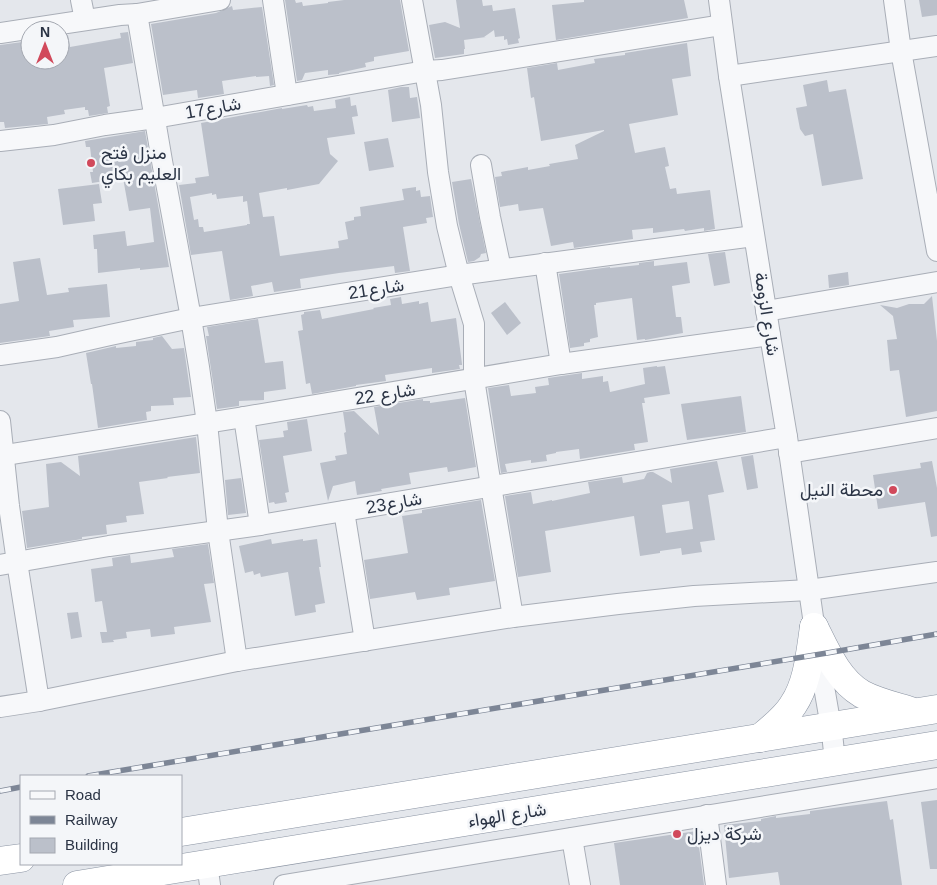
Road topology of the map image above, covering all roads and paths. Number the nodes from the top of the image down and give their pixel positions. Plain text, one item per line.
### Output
1 (81, 0) edge
2 (220, 0) edge
3 (273, 0) edge
4 (412, 0) edge
5 (718, 0) edge
6 (894, 0) edge
7 (199, 2) edge
8 (137, 14) junction
9 (85, 20) junction
10 (722, 25) junction
11 (0, 33) edge
12 (937, 46) edge
13 (901, 51) junction
14 (425, 71) junction
15 (729, 76) junction
16 (287, 95) junction
17 (154, 118) junction
18 (0, 141) edge
19 (481, 165) dead end
20 (754, 236) junction
21 (937, 251) edge
22 (545, 263) junction
23 (501, 269) junction
24 (459, 275) junction
25 (937, 282) edge
26 (766, 311) junction
27 (191, 318) junction
28 (770, 335) junction
29 (0, 355) edge
30 (561, 364) junction
31 (474, 380) junction
32 (244, 417) junction
33 (0, 421) edge
34 (207, 423) junction
35 (937, 428) edge
36 (788, 445) junction
37 (2, 455) edge
38 (490, 486) junction
39 (344, 511) junction
40 (260, 525) junction
41 (218, 532) junction
42 (8, 564) edge
43 (937, 572) edge
44 (809, 590) junction
45 (513, 617) junction
46 (814, 627) junction
47 (365, 641) junction
48 (237, 661) junction
49 (39, 701) junction
50 (0, 707) edge
51 (926, 711) edge
52 (831, 727) junction
53 (760, 738) junction
54 (937, 745) edge
55 (835, 762) junction
56 (937, 778) edge
57 (707, 815) junction
58 (182, 832) edge
59 (572, 838) junction
60 (20, 858) edge
61 (0, 861) edge
62 (209, 874) edge
63 (77, 885) edge
64 (284, 885) edge
65 (580, 885) edge
66 (716, 885) edge

1 - 9 street
2 - 7 street
3 - 16 street
4 - 14 street
5 - 10 street, شارع الزومة
6 - 13 street
7 - 8 street
8 - 9 street
8 - 17 street
9 - 11 street
10 - 14 street, شارع17
10 - 15 street, شارع الزومة
12 - 13 street
13 - 15 street
13 - 21 street
14 - 16 street, شارع17
14 - 24 street
15 - 20 street, شارع الزومة
16 - 17 street, شارع17
17 - 18 street, شارع17
17 - 27 street
19 - 23 street
20 - 22 street, شارع21
20 - 26 street, شارع الزومة
22 - 23 street, شارع21
22 - 30 street
23 - 24 street, شارع21
24 - 27 street, شارع21
24 - 31 street
25 - 26 street
26 - 28 street, شارع الزومة
27 - 29 street, شارع21
27 - 34 street
28 - 30 street, شارع 22
28 - 36 street, شارع الزومة
30 - 31 street, شارع 22
31 - 32 street, شارع 22
31 - 38 street
32 - 34 street, شارع 22
32 - 40 street
33 - 37 street
34 - 37 street, شارع 22
34 - 41 street
35 - 36 street, شارع23
36 - 38 street, شارع23
36 - 44 street, شارع الزومة
37 - 42 street
38 - 39 street, شارع23
38 - 45 street
39 - 40 street, شارع23
39 - 47 street
40 - 41 street, شارع23
41 - 42 street, شارع23
41 - 48 street
42 - 49 street
43 - 44 street
44 - 45 street
44 - 46 street, شارع الزومة
45 - 47 street
46 - 51 highway
46 - 52 street, شارع الزومة
46 - 53 highway
47 - 48 street
48 - 49 street
49 - 50 street
51 - 52 highway, شارع الهواء
52 - 53 highway, شارع الهواء
52 - 55 street, شارع الزومة
53 - 58 highway, شارع الهواء
54 - 55 highway, شارع الهواء
55 - 62 highway, شارع الهواء
56 - 57 street
57 - 59 street
57 - 66 street
59 - 64 street
59 - 65 street
60 - 61 highway
62 - 63 highway, شارع الهواء

